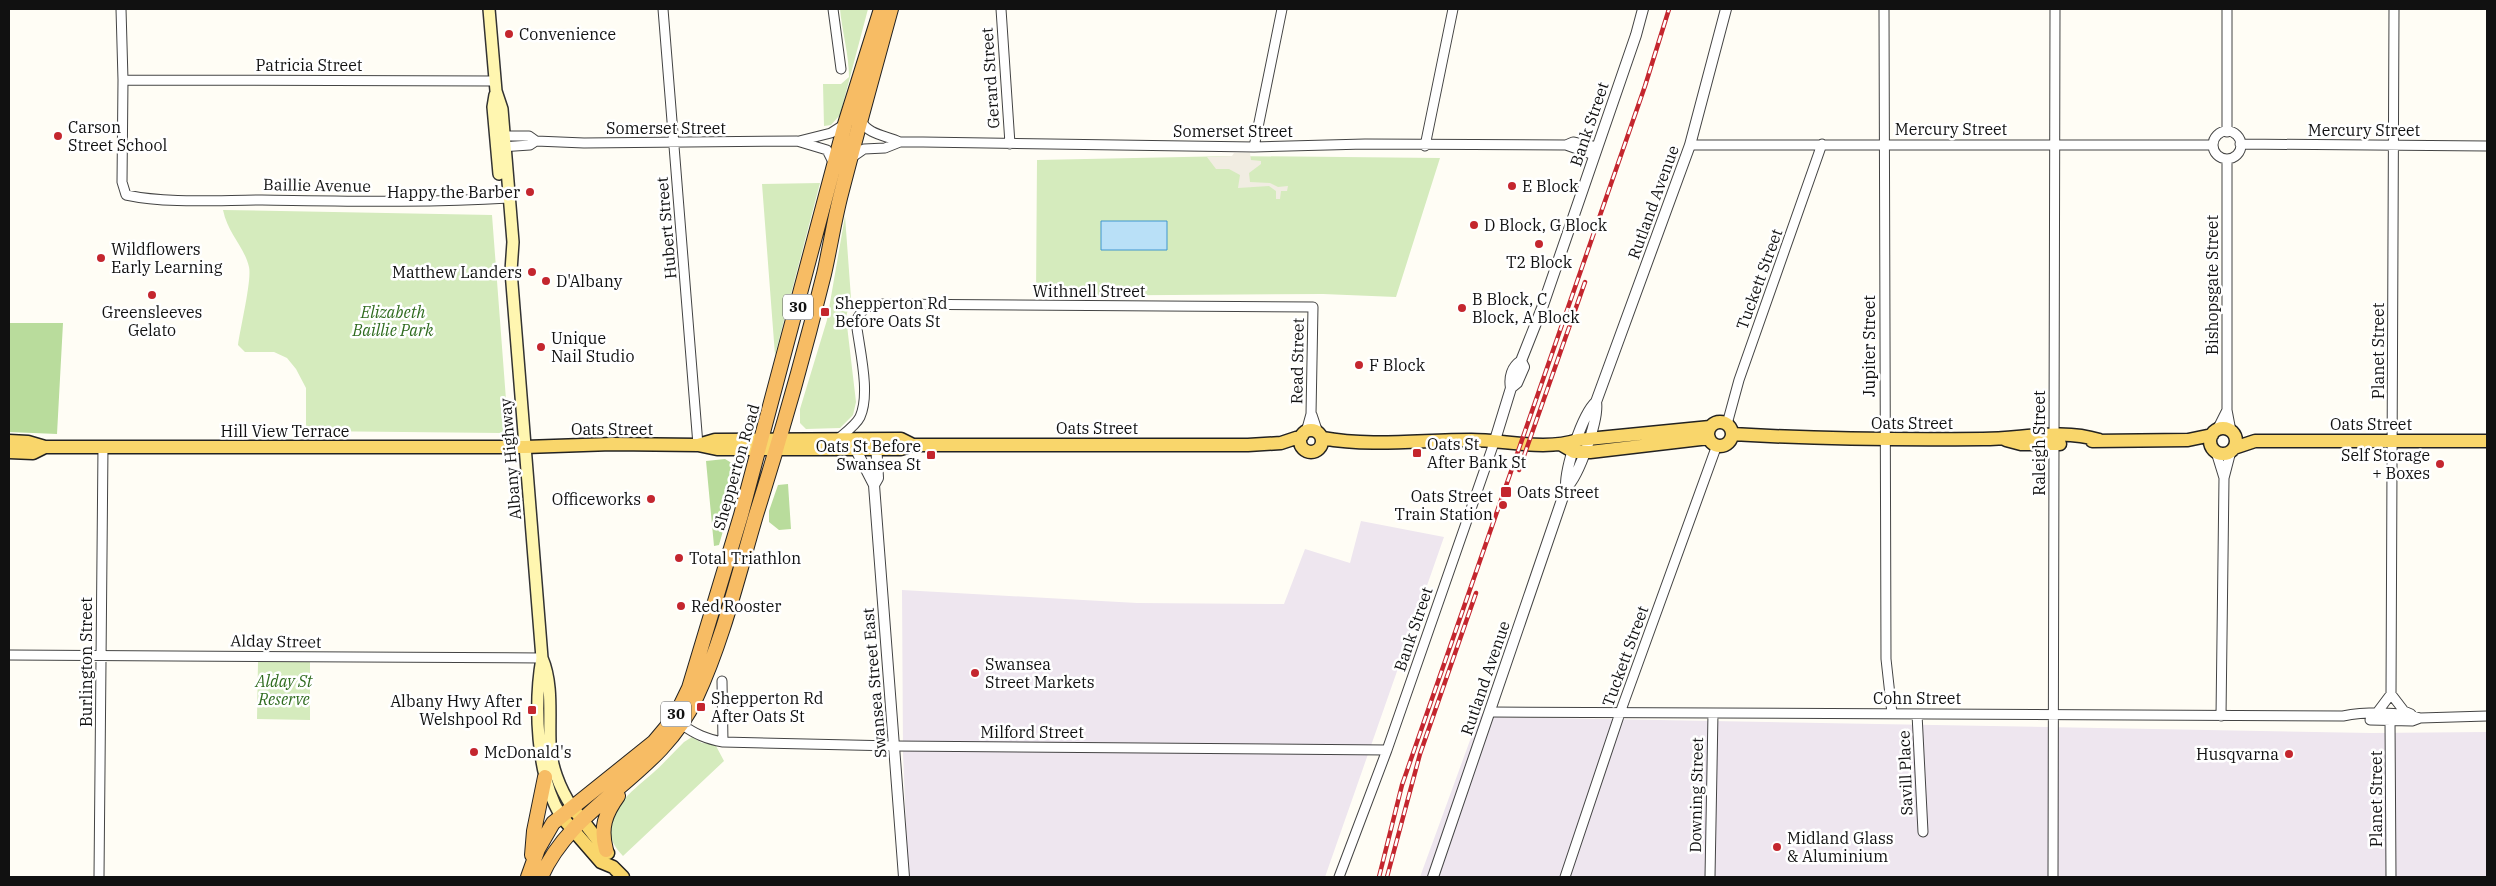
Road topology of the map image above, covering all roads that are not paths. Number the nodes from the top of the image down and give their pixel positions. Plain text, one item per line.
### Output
1 (121, 9) edge
2 (489, 9) edge
3 (663, 9) edge
4 (833, 9) edge
5 (881, 9) edge
6 (892, 9) edge
7 (1000, 9) edge
8 (1282, 9) edge
9 (1453, 9) edge
10 (1643, 9) edge
11 (1726, 9) edge
12 (1884, 9) edge
13 (2055, 9) edge
14 (2228, 9) edge
15 (2394, 9) edge
16 (841, 69) dead end
17 (124, 80) junction
18 (495, 86) junction
19 (860, 121) junction
20 (845, 124) junction
21 (2226, 132) junction
22 (501, 141) junction
23 (797, 141) junction
24 (900, 142) junction
25 (674, 143) junction
26 (1010, 144) junction
27 (1822, 144) junction
28 (1883, 144) junction
29 (2055, 144) junction
30 (2213, 144) junction
31 (2240, 144) junction
32 (1690, 145) junction
33 (2394, 145) junction
34 (1425, 146) junction
35 (2487, 146) edge
36 (1254, 147) junction
37 (1596, 151) junction
38 (850, 158) junction
39 (2227, 159) junction
40 (834, 164) junction
41 (505, 199) junction
42 (1313, 307) joint
43 (2227, 410) junction
44 (1730, 429) junction
45 (2233, 433) junction
46 (1712, 437) junction
47 (1312, 439) junction
48 (1885, 439) junction
49 (838, 440) junction
50 (1495, 440) junction
51 (2054, 440) junction
52 (2392, 440) junction
53 (9, 441) edge
54 (2214, 441) junction
55 (2255, 441) junction
56 (2487, 441) edge
57 (761, 444) junction
58 (778, 444) junction
59 (876, 444) junction
60 (698, 445) junction
61 (525, 446) junction
62 (1581, 446) junction
63 (45, 447) junction
64 (103, 447) junction
65 (856, 450) junction
66 (2232, 450) junction
67 (9, 452) edge
68 (2224, 478) junction
69 (874, 485) junction
70 (102, 654) junction
71 (9, 655) edge
72 (542, 658) junction
73 (722, 681) dead end
74 (2391, 694) junction
75 (1490, 712) junction
76 (1620, 713) junction
77 (1713, 713) junction
78 (1892, 713) junction
79 (1918, 714) junction
80 (2052, 714) junction
81 (2376, 714) junction
82 (2411, 714) junction
83 (2221, 716) junction
84 (2343, 716) junction
85 (2487, 716) edge
86 (2420, 718) junction
87 (2390, 721) junction
88 (681, 724) junction
89 (723, 742) junction
90 (895, 746) junction
91 (1387, 750) junction
92 (545, 777) junction
93 (628, 781) junction
94 (572, 807) junction
95 (561, 816) junction
96 (577, 825) junction
97 (1923, 832) dead end
98 (606, 850) junction
99 (612, 867) junction
100 (531, 874) edge
101 (100, 877) edge
102 (623, 877) edge
103 (904, 877) edge
104 (1339, 877) edge
105 (1433, 877) edge
106 (1565, 877) edge
107 (1710, 877) edge
108 (2054, 877) edge
109 (2391, 877) edge

1 - 17 street
2 - 18 main road, Albany Highway
3 - 25 street, Hubert Street
4 - 16 street
5 - 20 highway, Shepperton Road / 30
6 - 19 highway, Shepperton Road / 30
7 - 26 street, Gerard Street
8 - 36 street
9 - 34 street
10 - 37 street, Bank Street
11 - 32 street, Rutland Avenue
12 - 28 street, Jupiter Street
13 - 29 street, Raleigh Street
14 - 21 street
15 - 33 street, Planet Street
17 - 18 street, Patricia Street
17 - 41 street, Baillie Avenue
18 - 22 main road, Albany Highway
19 - 24 street, Somerset Street
19 - 38 highway, Shepperton Road / 30
20 - 23 street, Somerset Street
20 - 40 highway, Shepperton Road / 30
21 - 30 street
21 - 31 street
22 - 25 street, Somerset Street
22 - 41 main road, Albany Highway
23 - 25 street, Somerset Street
23 - 40 street, Somerset Street
24 - 26 street, Somerset Street
24 - 38 street, Somerset Street
25 - 60 street, Hubert Street
26 - 36 street, Somerset Street
27 - 28 street, Mercury Street
27 - 32 street, Mercury Street
27 - 44 street, Tuckett Street
28 - 29 street, Mercury Street
28 - 48 street, Jupiter Street
29 - 30 street, Mercury Street
29 - 51 street, Raleigh Street
30 - 39 street
31 - 33 street, Mercury Street
31 - 39 street
32 - 62 street, Rutland Avenue
33 - 35 street, Mercury Street
33 - 52 street, Planet Street
34 - 36 street, Somerset Street
34 - 37 street, Somerset Street
37 - 50 street, Bank Street
38 - 58 highway, Shepperton Road / 30
39 - 43 street, Bishopsgate Street
40 - 57 highway, Shepperton Road / 30
41 - 61 main road, Albany Highway
42 - 47 street, Read Street
42 - 49 street, Withnell Street
43 - 45 street, Bishopsgate Street
43 - 54 street, Bishopsgate Street
44 - 46 main road, Oats Street
44 - 46 main road
44 - 48 main road, Oats Street
45 - 54 main road
45 - 55 main road, Oats Street
45 - 66 main road
46 - 62 main road
46 - 76 street, Tuckett Street
47 - 50 main road, Oats Street
47 - 59 main road, Oats Street
48 - 51 main road, Oats Street
48 - 78 street, Jupiter Street
49 - 58 main road, Oats Street
49 - 59 main road, Oats Street
50 - 62 main road, Oats Street
50 - 91 street, Bank Street
51 - 54 main road, Oats Street
51 - 80 street, Raleigh Street
52 - 55 main road, Oats Street
52 - 56 main road, Oats Street
52 - 74 street, Planet Street
53 - 63 main road, Hill View Terrace
54 - 66 main road
54 - 68 street
55 - 66 main road, Oats Street
57 - 58 main road, Oats Street
57 - 60 main road, Oats Street
57 - 94 highway, Shepperton Road / 30
58 - 65 main road, Oats Street
58 - 88 highway, Shepperton Road / 30
59 - 65 main road, Oats Street
59 - 69 street, Swansea Street East
60 - 61 main road, Oats Street
61 - 64 main road, Hill View Terrace
61 - 72 main road, Albany Highway
62 - 75 street, Rutland Avenue
63 - 64 main road, Hill View Terrace
63 - 67 main road, Hill View Terrace
64 - 70 street, Burlington Street
65 - 69 street, Swansea Street East
66 - 68 street
68 - 83 street
69 - 90 street, Swansea Street East
70 - 71 street, Alday Street
70 - 72 street, Alday Street
70 - 101 street, Burlington Street
72 - 92 main road, Albany Highway
72 - 94 main road, Albany Highway
73 - 89 street
74 - 81 street
74 - 82 street
75 - 76 street, Cohn Street
75 - 105 street, Rutland Avenue
76 - 77 street, Cohn Street
76 - 106 street, Tuckett Street
77 - 78 street, Cohn Street
77 - 107 street, Downing Street
78 - 79 street, Cohn Street
79 - 80 street, Cohn Street
79 - 97 street, Savill Place
80 - 83 street, Cohn Street
80 - 108 street, Raleigh Street
81 - 82 street, Cohn Street
81 - 84 street, Cohn Street
82 - 86 street, Cohn Street
83 - 84 street, Cohn Street
84 - 87 street, Cohn Street
85 - 86 street, Cohn Street
86 - 87 street, Cohn Street
87 - 109 street, Planet Street
88 - 89 street, Milford Street
88 - 93 highway, Shepperton Road / 30
89 - 90 street, Milford Street
90 - 91 street, Milford Street
90 - 103 street, Swansea Street East
91 - 104 street, Bank Street
92 - 95 main road, Albany Highway
92 - 100 highway
93 - 96 highway, Shepperton Road / 30
93 - 98 highway
94 - 95 highway, Shepperton Road / 30
94 - 96 main road
95 - 96 main road
95 - 100 highway, Shepperton Road / 30
96 - 98 main road
96 - 99 main road
96 - 100 highway, Shepperton Road / 30
98 - 99 main road
99 - 102 main road

